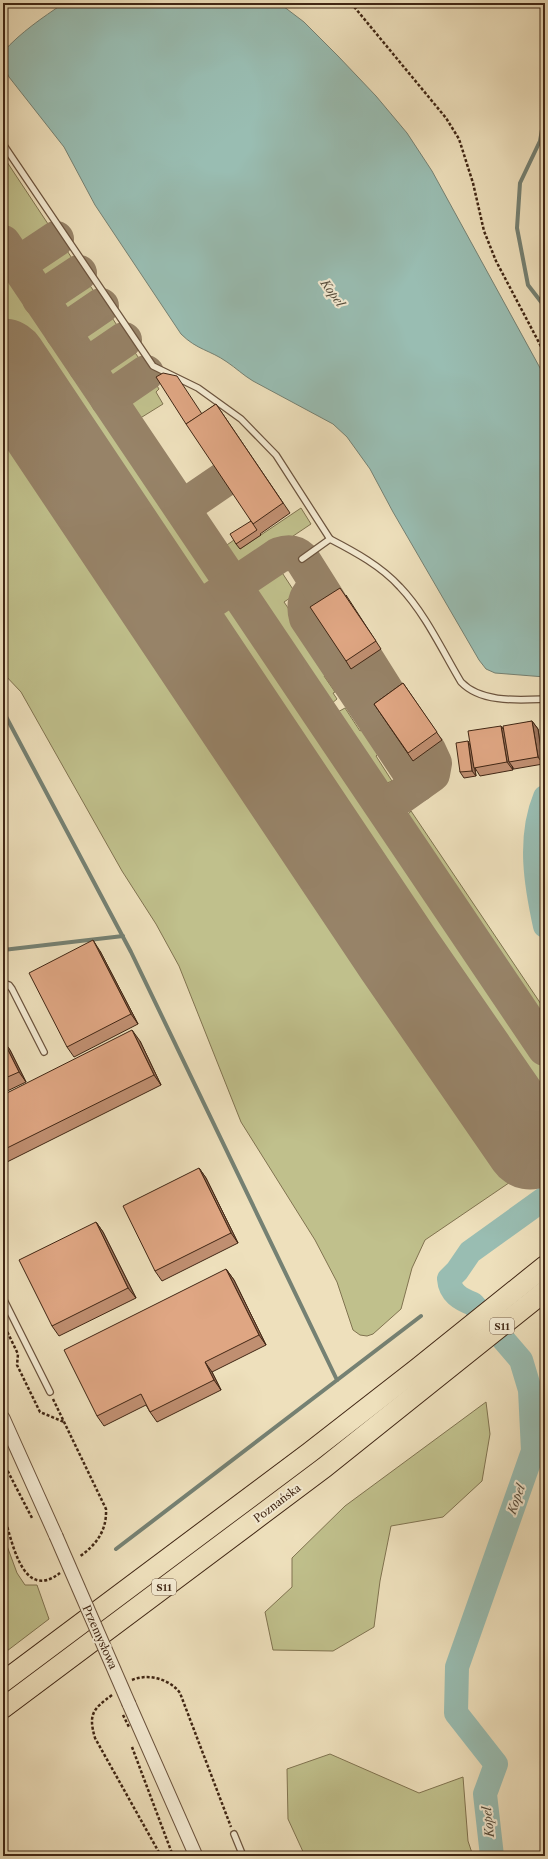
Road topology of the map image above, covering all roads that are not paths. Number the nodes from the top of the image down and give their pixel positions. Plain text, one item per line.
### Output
1 (3, 144) edge
2 (330, 539) junction
3 (302, 559) dead end
4 (545, 699) edge
5 (3, 983) edge
6 (44, 1052) dead end
7 (545, 1266) edge
8 (545, 1291) edge
9 (3, 1298) edge
10 (50, 1392) road end
11 (3, 1418) edge
12 (3, 1682) edge
13 (3, 1708) edge
14 (234, 1834) dead end
15 (196, 1856) edge
16 (242, 1856) edge

1 - 2 lane
2 - 3 lane
2 - 4 lane
5 - 6 lane
7 - 12 highway, Poznańska / S11
8 - 13 highway, Poznańska / S11
9 - 10 lane
11 - 15 street, Przemysłowa, bridge
14 - 16 lane

